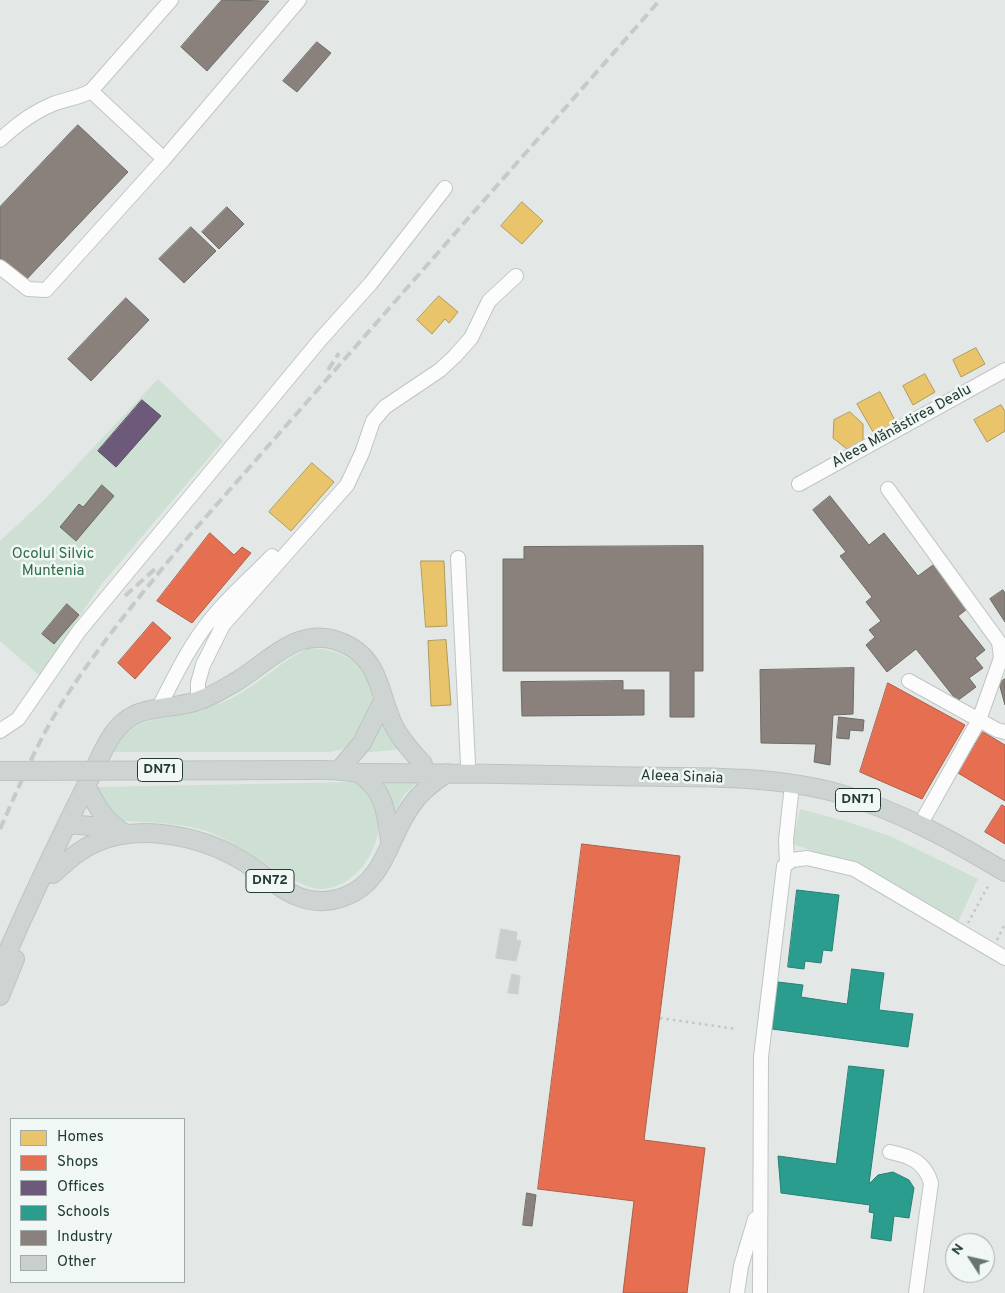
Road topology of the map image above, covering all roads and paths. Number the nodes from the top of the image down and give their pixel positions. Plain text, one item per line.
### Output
1 (172, 0) edge
2 (299, 0) edge
3 (91, 91) junction
4 (0, 140) edge
5 (164, 159) junction
6 (445, 188) dead end
7 (0, 267) edge
8 (516, 276) dead end
9 (1005, 370) edge
10 (357, 464) junction
11 (798, 484) dead end
12 (888, 488) dead end
13 (458, 558) dead end
14 (909, 681) dead end
15 (384, 700) junction
16 (198, 701) junction
17 (158, 709) junction
18 (979, 720) junction
19 (0, 731) edge
20 (1005, 732) edge
21 (423, 764) junction
22 (468, 764) junction
23 (340, 769) junction
24 (0, 771) edge
25 (359, 773) junction
26 (447, 773) junction
27 (86, 785) junction
28 (792, 785) junction
29 (925, 816) junction
30 (64, 830) junction
31 (121, 831) junction
32 (390, 841) junction
33 (96, 842) junction
34 (1005, 861) edge
35 (787, 863) junction
36 (1005, 872) edge
37 (53, 874) junction
38 (988, 886) dead end
39 (1005, 924) edge
40 (963, 933) junction
41 (992, 951) junction
42 (1005, 958) edge
43 (0, 969) edge
44 (0, 996) edge
45 (660, 1018) dead end
46 (736, 1029) dead end
47 (890, 1152) dead end
48 (760, 1204) junction
49 (737, 1293) edge
50 (760, 1293) edge
51 (916, 1293) edge

1 - 3 street
2 - 5 street
3 - 4 street
3 - 5 street
5 - 7 street
6 - 19 street
8 - 10 street
9 - 11 street, Aleea Mănăstirea Dealu
10 - 16 street
10 - 17 street
12 - 18 street
13 - 22 street
14 - 18 street
15 - 16 main road, DN72
15 - 21 main road, DN72
15 - 23 main road
16 - 17 main road, DN72
17 - 27 main road, DN72
18 - 20 street
18 - 29 street
21 - 22 main road, Aleea Sinaia
21 - 23 main road, Aleea Sinaia
22 - 29 main road, Aleea Sinaia
23 - 24 main road, Aleea Sinaia / DN71, bridge
23 - 25 main road, Aleea Sinaia / DN71
25 - 26 main road, Aleea Sinaia
25 - 32 main road
26 - 28 main road, Aleea Sinaia / DN71
26 - 32 main road, DN72
27 - 30 main road, DN72
27 - 31 main road
28 - 35 street
28 - 36 main road, Aleea Sinaia / DN71
29 - 34 main road, Aleea Sinaia
30 - 31 main road, DN72
30 - 33 main road, DN72
30 - 37 main road, DN72
30 - 43 main road, DN72
31 - 32 main road, DN72
31 - 33 main road, DN72
33 - 37 main road, DN72
35 - 40 street
35 - 48 street
37 - 44 main road, DN72
38 - 40 path
39 - 41 path
40 - 41 street
41 - 42 street
45 - 46 path
47 - 51 street
48 - 49 street
48 - 50 street

